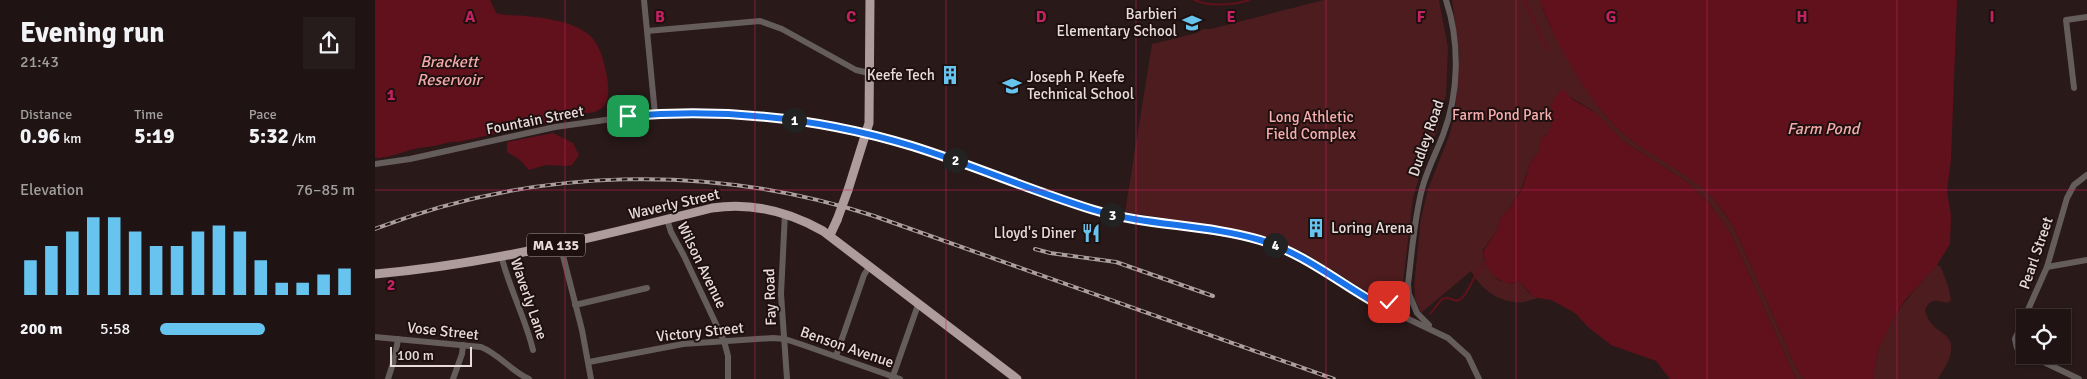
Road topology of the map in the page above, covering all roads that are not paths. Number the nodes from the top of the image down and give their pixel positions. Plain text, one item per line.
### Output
1 (645, 0) edge
2 (870, 0) edge
3 (1446, 0) edge
4 (2087, 17) edge
5 (647, 31) junction
6 (869, 73) junction
7 (2074, 88) dead end
8 (655, 114) junction
9 (866, 133) junction
10 (375, 164) edge
11 (2087, 175) edge
12 (785, 213) junction
13 (667, 219) junction
14 (830, 235) junction
15 (560, 244) junction
16 (501, 255) junction
17 (2087, 260) edge
18 (869, 267) junction
19 (2047, 267) junction
20 (375, 274) edge
21 (647, 288) dead end
22 (1407, 293) junction
23 (1377, 304) junction
24 (575, 305) junction
25 (918, 305) junction
26 (2028, 309) edge
27 (1395, 312) junction
28 (1403, 316) junction
29 (1440, 334) junction
30 (375, 337) edge
31 (398, 339) junction
32 (785, 339) junction
33 (724, 341) junction
34 (463, 345) junction
35 (533, 350) dead end
36 (836, 356) junction
37 (589, 362) junction
38 (2048, 364) edge
39 (517, 376) edge
40 (892, 378) edge
41 (388, 379) edge
42 (453, 379) edge
43 (529, 379) edge
44 (586, 379) edge
45 (591, 379) edge
46 (728, 379) edge
47 (787, 379) edge
48 (900, 379) edge
49 (1017, 379) edge
50 (1479, 379) edge
51 (2079, 379) edge

1 - 5 street
2 - 6 main road
3 - 22 street, Dudley Road
4 - 7 street
5 - 6 street
5 - 8 street
6 - 9 main road
8 - 9 street, Fountain Street
8 - 10 street, Fountain Street
9 - 14 main road, bridge
9 - 23 street, Fountain Street
11 - 19 street, Pearl Street
12 - 13 main road, Waverly Street / MA 135
12 - 14 main road, Waverly Street / MA 135
12 - 32 street, Fay Road
13 - 15 main road, Waverly Street / MA 135
13 - 33 street, Wilson Avenue
14 - 18 main road, Waverly Street / MA 135
15 - 16 main road, Waverly Street / MA 135
15 - 24 street
16 - 20 main road, Waverly Street / MA 135
16 - 35 street, Waverly Lane
17 - 19 street
18 - 25 main road, Waverly Street / MA 135
18 - 36 street
19 - 26 street, Pearl Street
21 - 24 street
22 - 23 street
22 - 27 street, Dudley Road
22 - 28 street, Dudley Road
22 - 29 street
23 - 27 street, Fountain Street
24 - 37 street
25 - 40 street
25 - 49 main road, Waverly Street / MA 135
27 - 28 street, Fountain Street
28 - 29 street, Fountain Street
29 - 50 street, Fountain Street
30 - 31 street, Vose Street
31 - 34 street, Vose Street
31 - 41 street
32 - 33 street, Victory Street
32 - 36 street, Benson Avenue
32 - 47 street, Fay Road
33 - 37 street, Victory Street
33 - 46 street, Wilson Avenue
34 - 39 street, Vose Street
34 - 42 street
36 - 40 street, Benson Avenue
37 - 45 street
38 - 51 street
39 - 43 street, Vose Street
40 - 48 street, Benson Avenue
44 - 45 street

